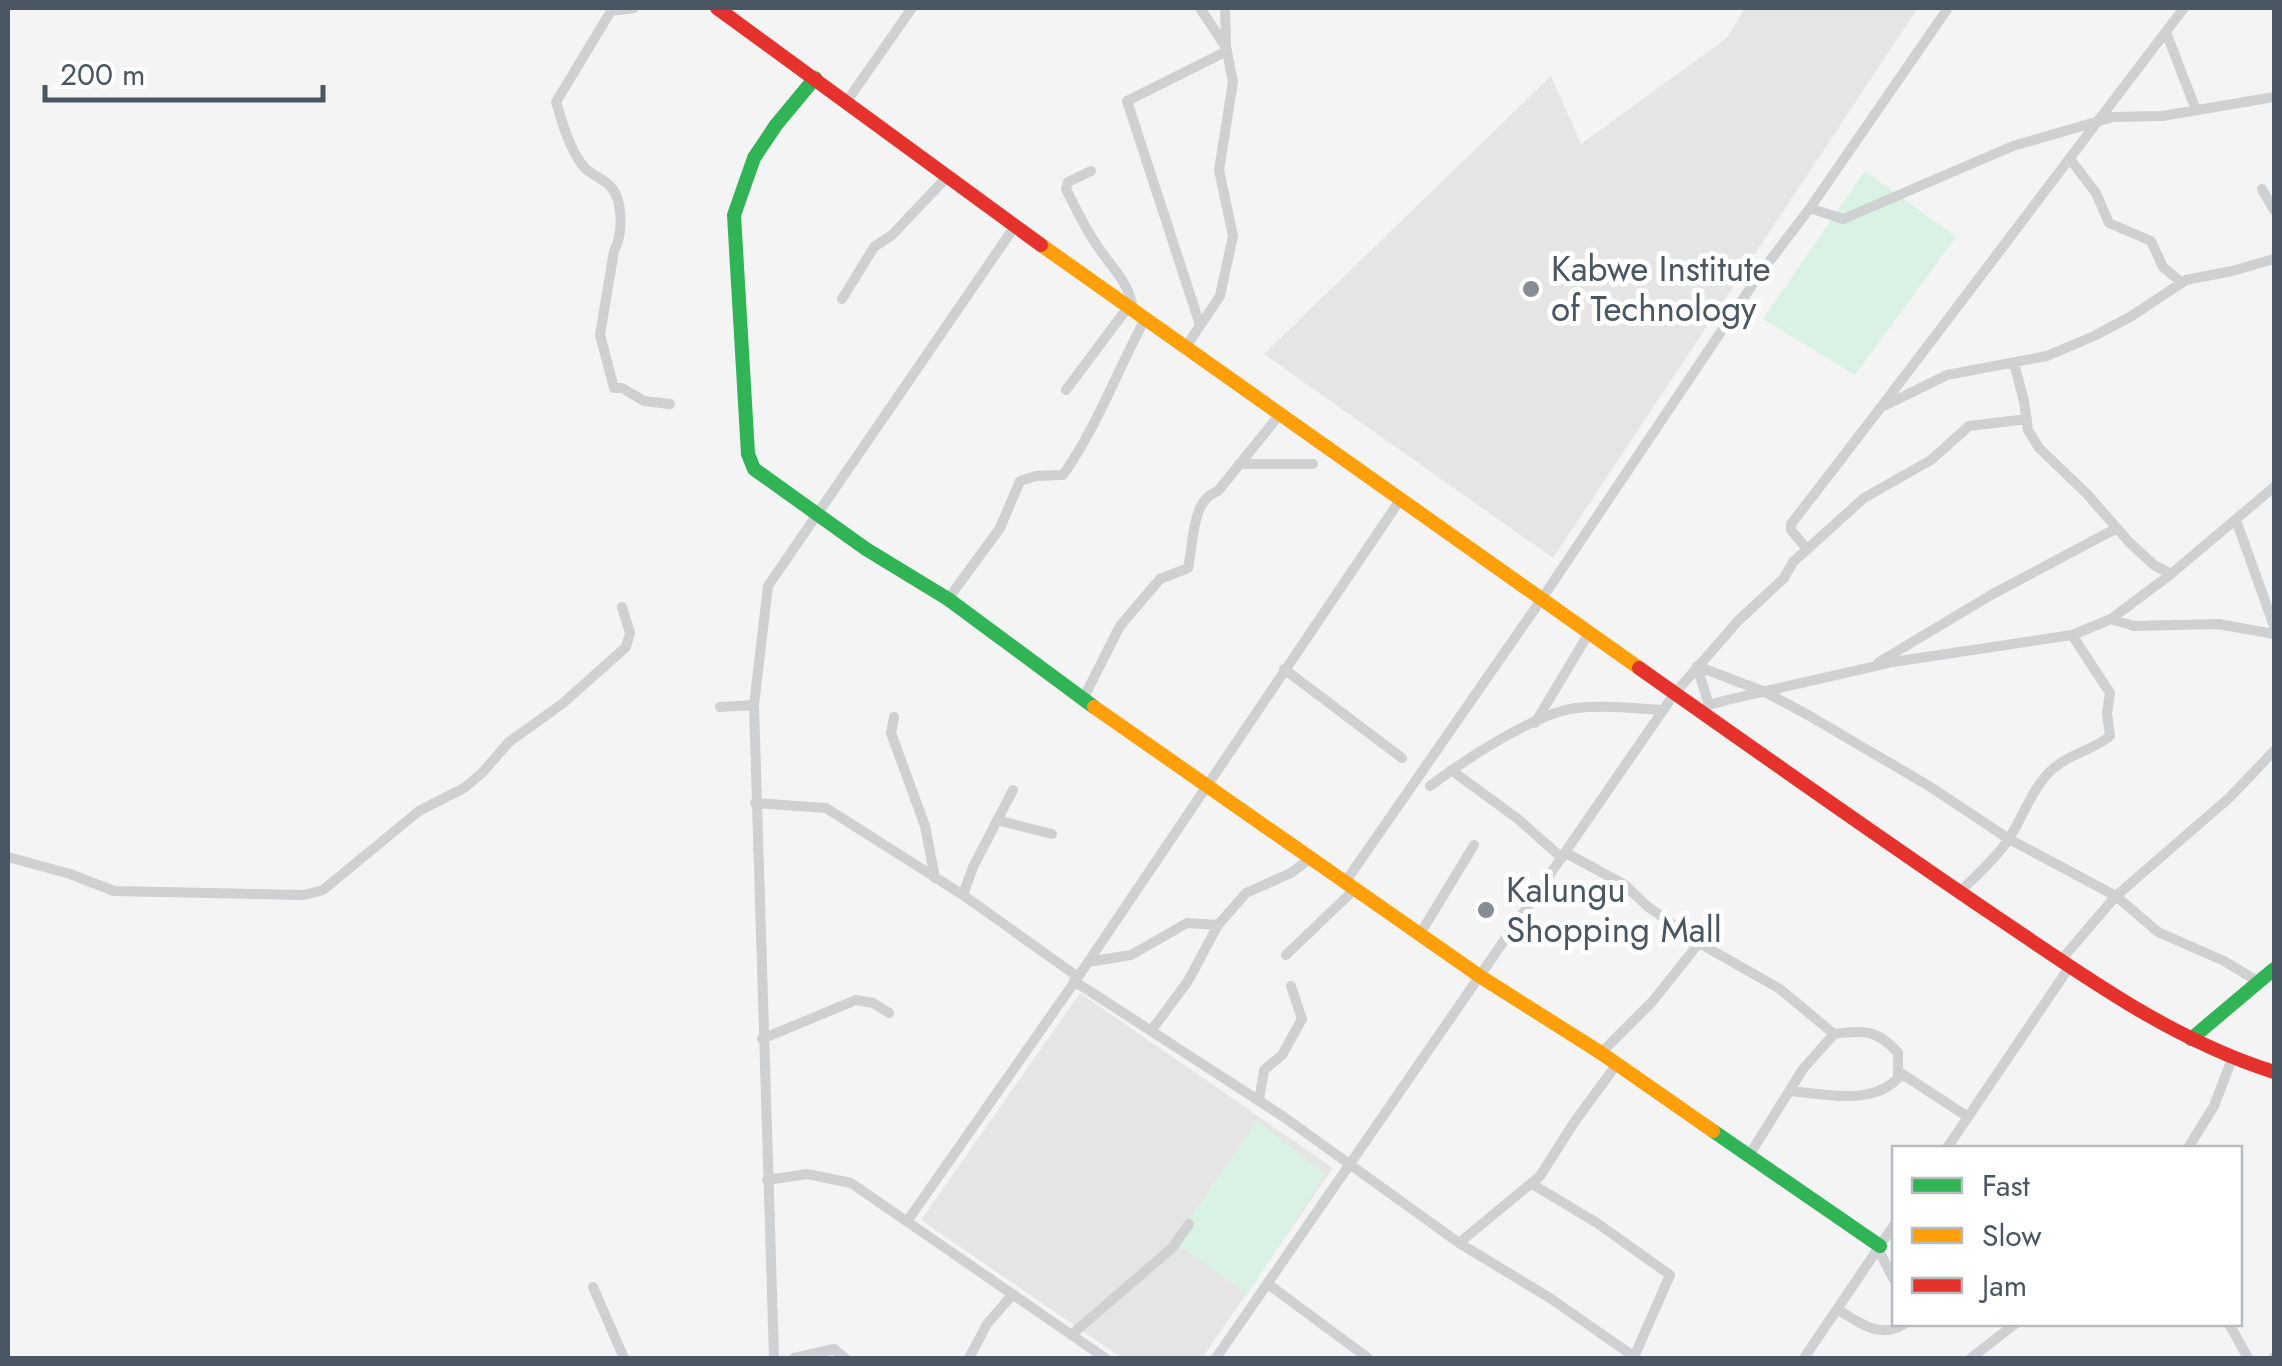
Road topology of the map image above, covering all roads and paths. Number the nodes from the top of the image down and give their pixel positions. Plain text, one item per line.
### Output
1 (634, 8) edge
2 (717, 8) edge
3 (912, 8) edge
4 (1200, 8) edge
5 (1225, 8) edge
6 (1948, 8) edge
7 (2184, 8) edge
8 (2166, 32) junction
9 (1226, 49) junction
10 (816, 78) junction
11 (2274, 97) edge
12 (848, 101) junction
13 (2196, 110) junction
14 (2097, 122) junction
15 (2070, 159) junction
16 (1091, 172) dead end
17 (948, 176) junction
18 (2262, 189) dead end
19 (1810, 208) junction
20 (2274, 210) edge
21 (1015, 226) junction
22 (2274, 258) edge
23 (2182, 282) junction
24 (842, 299) dead end
25 (1136, 312) junction
26 (1200, 325) junction
27 (1186, 348) junction
28 (2014, 364) junction
29 (1066, 390) dead end
30 (670, 404) dead end
31 (1876, 410) junction
32 (1280, 414) junction
33 (2027, 418) junction
34 (1239, 464) junction
35 (1313, 464) dead end
36 (2274, 487) edge
37 (1400, 500) junction
38 (818, 514) junction
39 (2236, 520) junction
40 (2117, 528) junction
41 (1807, 550) junction
42 (2171, 574) junction
43 (948, 599) junction
44 (1541, 600) junction
45 (622, 607) dead end
46 (2111, 619) junction
47 (2274, 630) edge
48 (1588, 632) junction
49 (2072, 634) junction
50 (1697, 666) junction
51 (1870, 667) junction
52 (1284, 669) junction
53 (1674, 692) junction
54 (1765, 692) junction
55 (1083, 699) junction
56 (754, 705) junction
57 (720, 707) dead end
58 (1705, 709) junction
59 (1663, 710) junction
60 (894, 717) dead end
61 (1534, 724) junction
62 (2274, 751) edge
63 (1402, 758) dead end
64 (1452, 770) junction
65 (1206, 782) junction
66 (1430, 786) dead end
67 (1014, 790) dead end
68 (756, 802) junction
69 (997, 820) junction
70 (1052, 834) dead end
71 (2009, 839) junction
72 (1474, 846) dead end
73 (1564, 855) junction
74 (8, 857) edge
75 (1312, 857) junction
76 (935, 878) junction
77 (1351, 884) junction
78 (1960, 893) junction
79 (962, 896) junction
80 (2116, 896) junction
81 (1218, 926) junction
82 (1420, 934) junction
83 (1699, 943) junction
84 (1286, 955) dead end
85 (1088, 962) junction
86 (2066, 963) junction
87 (1481, 977) junction
88 (2268, 977) edge
89 (1076, 979) junction
90 (1292, 986) dead end
91 (889, 1014) dead end
92 (1151, 1032) junction
93 (1834, 1034) junction
94 (762, 1039) junction
95 (2191, 1039) junction
96 (1602, 1053) junction
97 (2232, 1059) junction
98 (1617, 1064) junction
99 (1899, 1072) junction
100 (2274, 1072) edge
101 (1790, 1090) junction
102 (1258, 1101) junction
103 (1968, 1116) junction
104 (1947, 1146) edge
105 (2189, 1146) edge
106 (1750, 1154) junction
107 (1350, 1164) junction
108 (766, 1180) junction
109 (1532, 1184) junction
110 (908, 1220) junction
111 (1189, 1224) dead end
112 (1459, 1243) junction
113 (1884, 1244) edge
114 (1892, 1273) edge
115 (1268, 1284) junction
116 (593, 1287) dead end
117 (1013, 1294) junction
118 (1836, 1310) junction
119 (1900, 1326) edge
120 (2012, 1326) edge
121 (2231, 1326) edge
122 (1071, 1335) junction
123 (624, 1358) edge
124 (774, 1358) edge
125 (794, 1358) edge
126 (845, 1358) edge
127 (969, 1358) edge
128 (1105, 1358) edge
129 (1216, 1358) edge
130 (1368, 1358) edge
131 (1635, 1358) edge
132 (1804, 1358) edge
133 (1971, 1358) edge
134 (2248, 1358) edge

1 - 30 street
2 - 10 street
3 - 12 street
4 - 9 street
5 - 9 street
6 - 19 street
7 - 8 street
8 - 13 street
8 - 14 street
9 - 26 street
9 - 26 street
10 - 12 street
10 - 38 street
11 - 13 street
12 - 17 street
13 - 14 street
14 - 15 street
14 - 19 street
15 - 23 street
15 - 31 street
16 - 25 street
17 - 21 street
17 - 24 street
18 - 20 street
19 - 44 street
21 - 25 street
21 - 38 street
22 - 23 street
23 - 28 street
25 - 27 street
25 - 29 street
25 - 43 street
26 - 27 street
27 - 32 street
28 - 31 street
28 - 33 street
31 - 41 street
32 - 34 street
32 - 37 street
33 - 40 street
33 - 41 street
34 - 35 street
34 - 55 street
36 - 39 street
37 - 44 street
37 - 52 street
38 - 43 street
38 - 56 street
39 - 42 street
39 - 47 street
40 - 42 street
40 - 51 street
41 - 50 street
42 - 46 street
43 - 55 street
44 - 48 street
44 - 77 street
45 - 74 street
46 - 47 street
46 - 49 street
48 - 53 street
48 - 61 street
49 - 51 street
49 - 71 street
50 - 53 street
50 - 54 street
50 - 58 street
51 - 54 street
52 - 63 street
52 - 65 street
53 - 58 street
53 - 59 street
54 - 58 street
54 - 71 street
55 - 65 street
56 - 57 street
56 - 68 street
58 - 78 street
59 - 61 street
59 - 73 street
60 - 76 street
61 - 64 street
62 - 80 street
64 - 66 street
64 - 73 street
65 - 75 street
65 - 85 street
67 - 69 street
68 - 76 street
68 - 94 street
69 - 70 street
69 - 79 street
71 - 78 street
71 - 80 street
72 - 82 street
73 - 83 street
73 - 87 street
75 - 77 street
75 - 81 street
76 - 79 street
77 - 82 street
77 - 84 street
78 - 86 street
79 - 89 street
80 - 86 street
80 - 88 street
81 - 85 street
81 - 92 street
82 - 87 street
83 - 93 street
83 - 96 street
85 - 89 street
86 - 95 street
86 - 103 street
87 - 96 street
87 - 107 street
88 - 95 street
89 - 92 street
89 - 110 street
90 - 102 street
91 - 94 street
92 - 102 street
93 - 99 street
93 - 101 street
94 - 108 street
95 - 97 street
96 - 98 street
97 - 100 street
97 - 105 street
98 - 106 street
98 - 109 street
99 - 101 street
99 - 103 street
101 - 106 street
102 - 107 street
103 - 104 street
106 - 113 street
107 - 112 street
107 - 115 street
108 - 110 street
108 - 124 street
109 - 112 street
109 - 131 street
110 - 117 street
111 - 122 street
112 - 131 street
113 - 114 street
113 - 118 street
115 - 129 street
115 - 130 street
116 - 123 street
117 - 122 street
117 - 127 street
118 - 119 street
118 - 132 street
120 - 133 street
121 - 134 street
122 - 128 street
125 - 126 street

